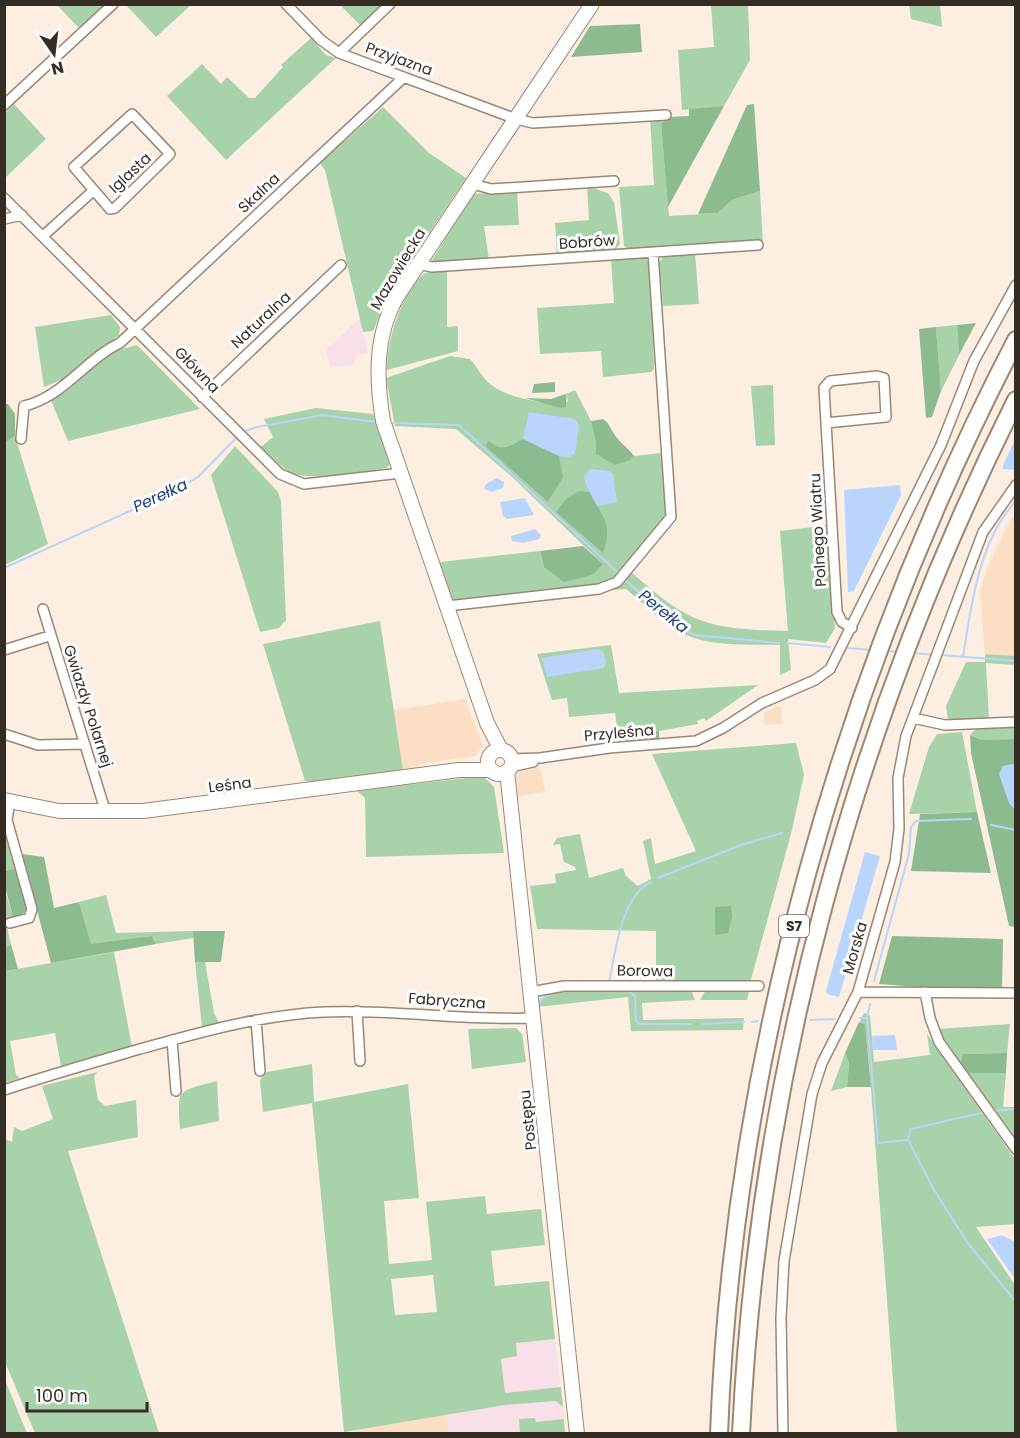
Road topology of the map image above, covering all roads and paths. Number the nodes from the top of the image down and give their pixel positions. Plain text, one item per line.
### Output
1 (113, 4) edge
2 (286, 4) edge
3 (390, 4) edge
4 (592, 4) edge
5 (339, 53) junction
6 (403, 78) junction
7 (4, 105) edge
8 (666, 115) dead end
9 (516, 119) junction
10 (614, 181) dead end
11 (473, 184) junction
12 (93, 191) junction
13 (4, 198) edge
14 (22, 215) junction
15 (4, 219) edge
16 (43, 237) junction
17 (758, 245) dead end
18 (653, 253) junction
19 (418, 264) junction
20 (341, 266) dead end
21 (1016, 285) edge
22 (136, 329) junction
23 (1016, 340) edge
24 (202, 397) junction
25 (1016, 400) edge
26 (826, 423) junction
27 (21, 440) dead end
28 (401, 473) junction
29 (1016, 485) edge
30 (447, 606) junction
31 (43, 609) dead end
32 (852, 628) junction
33 (49, 636) junction
34 (4, 651) edge
35 (913, 718) junction
36 (1016, 722) edge
37 (4, 734) edge
38 (85, 744) junction
39 (500, 763) junction
40 (7, 801) edge
41 (106, 813) junction
42 (10, 923) dead end
43 (759, 986) dead end
44 (531, 992) junction
45 (858, 992) junction
46 (925, 992) junction
47 (1016, 993) edge
48 (357, 1011) junction
49 (534, 1018) junction
50 (256, 1020) junction
51 (172, 1040) junction
52 (360, 1061) dead end
53 (260, 1071) dead end
54 (4, 1090) edge
55 (176, 1091) dead end
56 (1016, 1149) edge
57 (577, 1434) edge
58 (719, 1434) edge
59 (741, 1434) edge
60 (783, 1434) edge

1 - 7 street
2 - 5 street, Przyjazna
3 - 5 street
4 - 9 street, Mazowiecka
5 - 6 street, Przyjazna
6 - 9 street, Przyjazna
6 - 22 street, Skalna
8 - 9 street, Przyjazna
9 - 11 street, Mazowiecka
10 - 11 street
11 - 19 street, Mazowiecka
12 - 12 street, Iglasta
12 - 16 street, Iglasta
13 - 14 street, Główna
14 - 15 street
14 - 16 street, Główna
16 - 22 street, Główna
17 - 18 street, Bobrów
18 - 19 street, Bobrów
18 - 30 street
19 - 28 street, Mazowiecka
20 - 24 street, Naturalna
21 - 32 street
22 - 24 street, Główna
22 - 27 street
23 - 58 highway, S7
24 - 28 street, Główna
25 - 59 highway, S7
26 - 26 street, Polnego Wiatru
26 - 32 street, Polnego Wiatru
28 - 30 street, Mazowiecka
29 - 35 street, Morska
30 - 39 street, Mazowiecka
31 - 33 street, Gwiazdy Polarnej
32 - 39 street, Przyleśna
33 - 34 street
33 - 38 street, Gwiazdy Polarnej
35 - 36 street
35 - 45 street, Morska
37 - 38 street
38 - 41 street, Gwiazdy Polarnej
39 - 41 street, Leśna
39 - 44 street, Postępu
40 - 41 street, Leśna
40 - 42 street
43 - 44 street, Borowa
44 - 49 street, Postępu
45 - 46 street
45 - 60 street, Morska
46 - 47 street
46 - 56 street
48 - 49 street, Fabryczna
48 - 50 street, Fabryczna
48 - 52 street
49 - 57 street, Postępu
50 - 51 street, Fabryczna
50 - 53 street
51 - 54 street, Fabryczna
51 - 55 street

